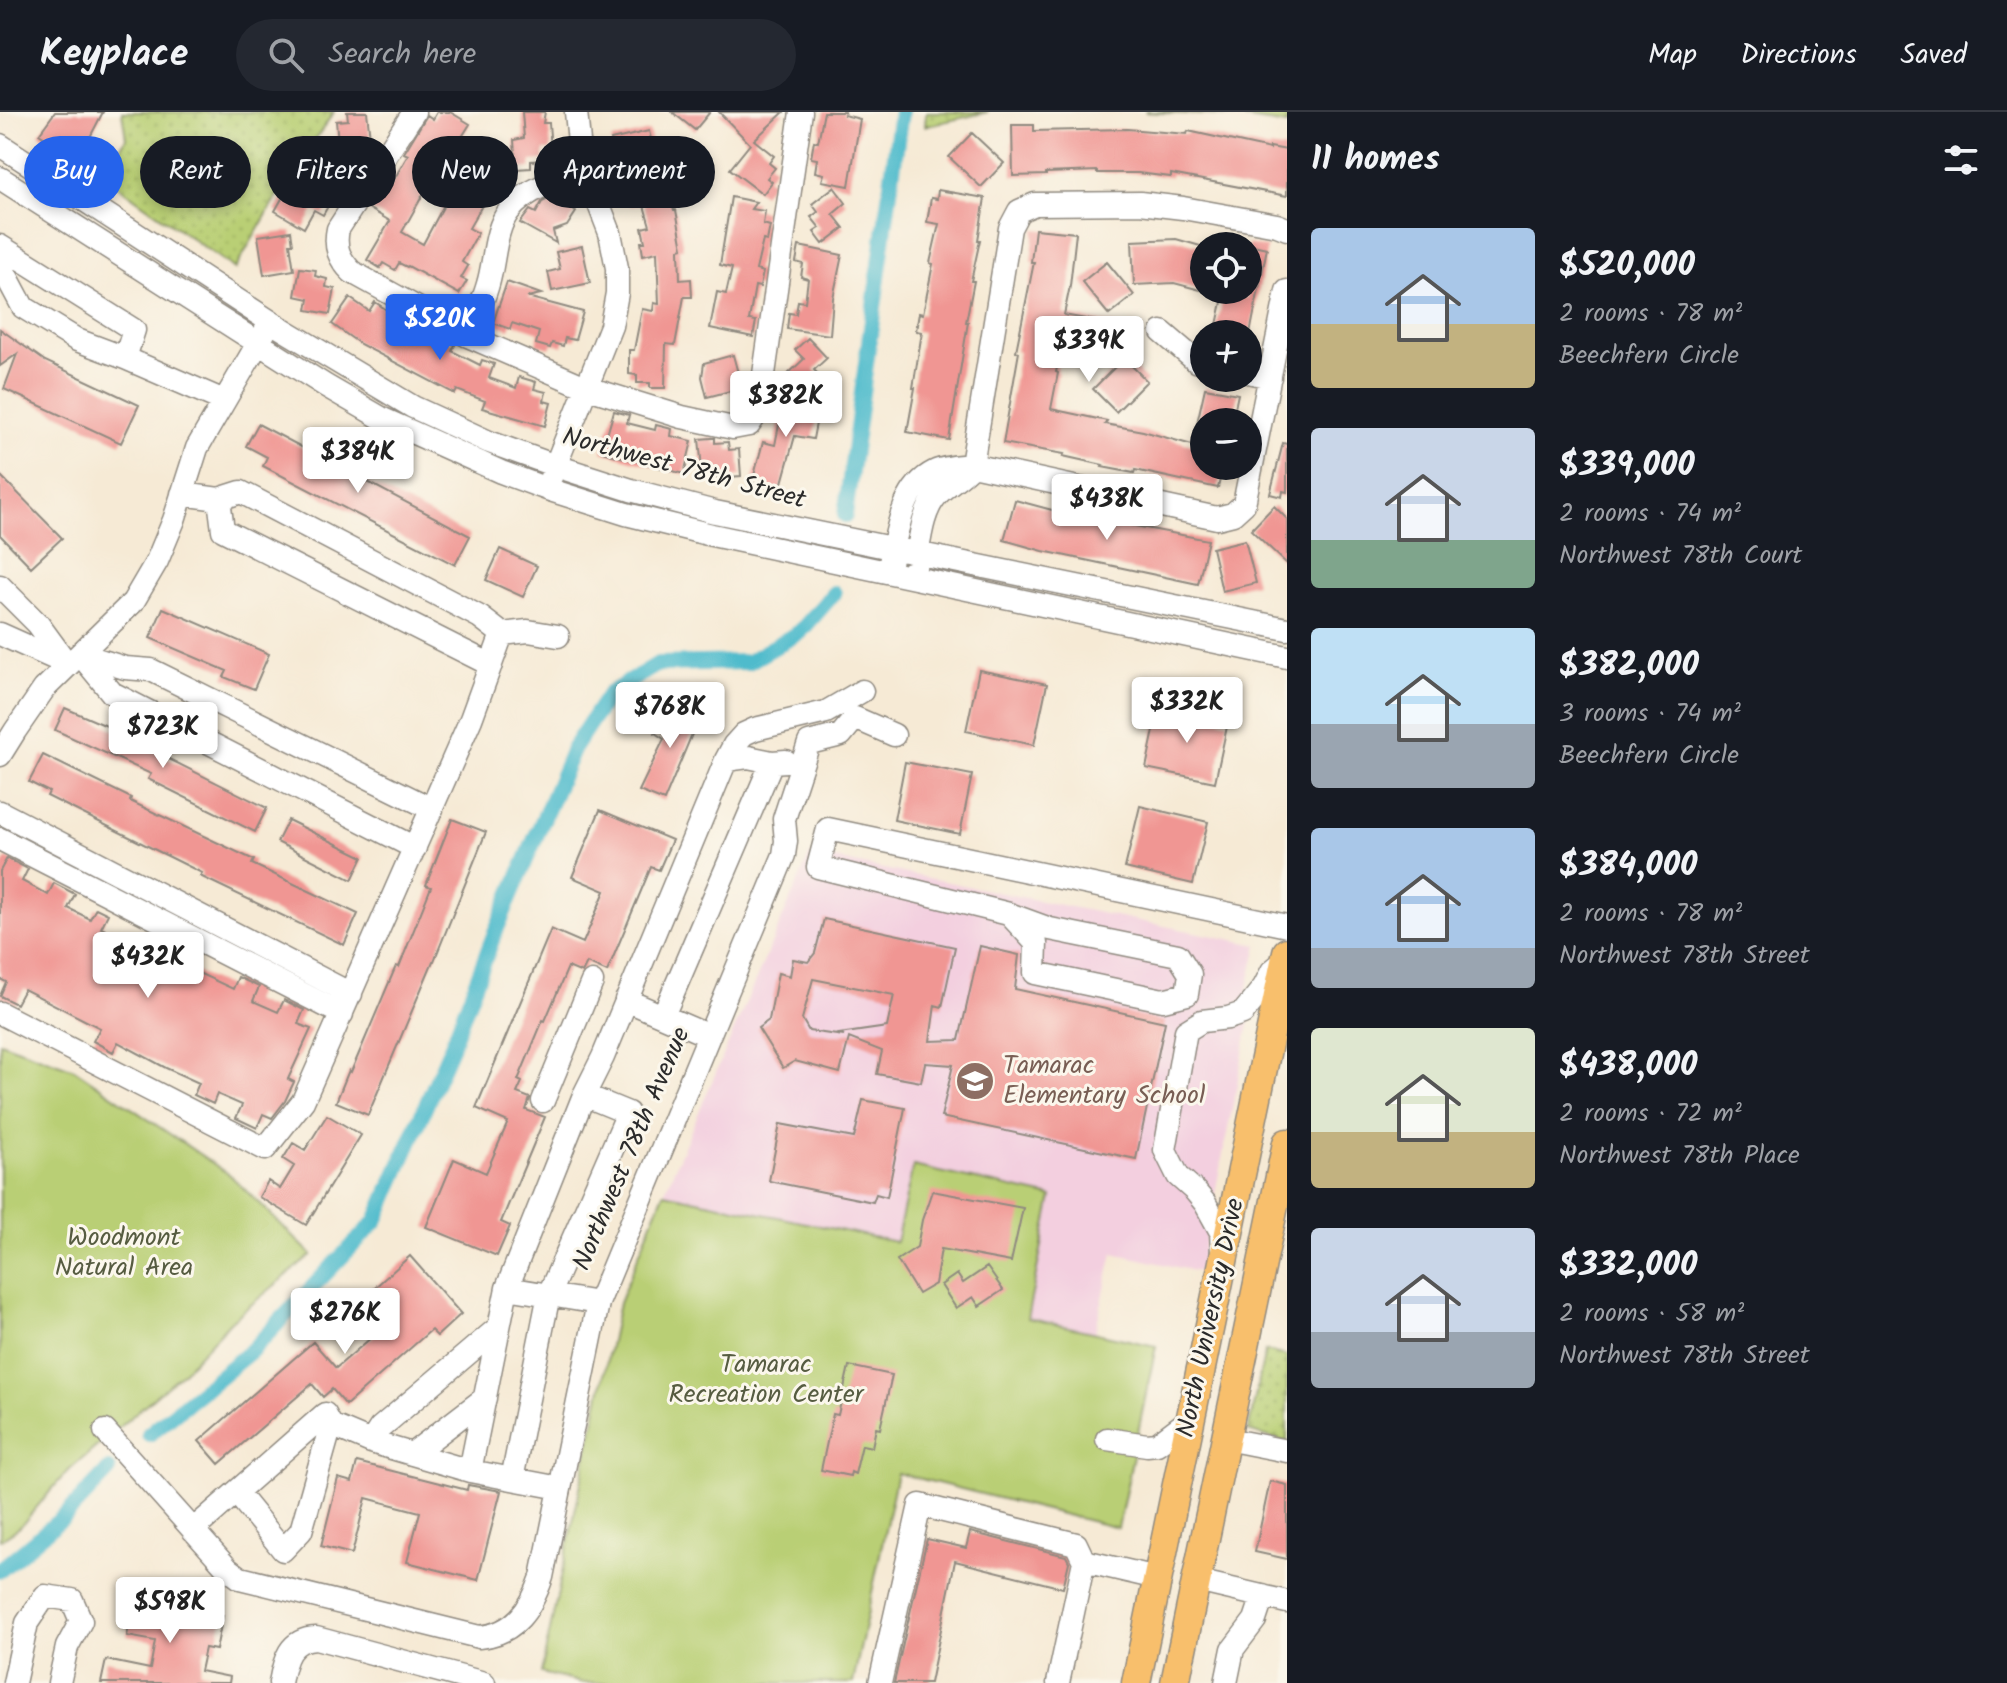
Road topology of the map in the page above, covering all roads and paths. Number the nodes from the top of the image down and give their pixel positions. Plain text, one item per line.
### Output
1 (414, 112) edge
2 (576, 112) edge
3 (801, 112) edge
4 (578, 136) edge
5 (0, 145) edge
6 (0, 178) edge
7 (534, 191) edge
8 (600, 208) edge
9 (1287, 229) edge
10 (0, 246) edge
11 (0, 264) edge
12 (1287, 291) edge
13 (271, 322) junction
14 (1162, 332) dead end
15 (468, 336) junction
16 (258, 343) junction
17 (1190, 356) edge
18 (125, 358) junction
19 (1262, 365) edge
20 (588, 388) junction
21 (1257, 392) edge
22 (224, 401) junction
23 (972, 465) junction
24 (556, 466) junction
25 (547, 489) junction
26 (182, 494) junction
27 (219, 499) junction
28 (893, 548) junction
29 (917, 554) junction
30 (888, 573) junction
31 (912, 578) junction
32 (0, 586) edge
33 (1287, 629) edge
34 (0, 634) edge
35 (502, 634) junction
36 (558, 636) dead end
37 (1287, 657) edge
38 (74, 660) junction
39 (491, 665) junction
40 (862, 691) dead end
41 (894, 735) dead end
42 (809, 743) junction
43 (0, 755) edge
44 (726, 760) junction
45 (772, 762) junction
46 (432, 809) junction
47 (0, 812) edge
48 (0, 839) edge
49 (415, 848) junction
50 (1009, 914) junction
51 (1287, 926) edge
52 (1286, 956) edge
53 (592, 982) dead end
54 (626, 1000) junction
55 (347, 1004) junction
56 (0, 1013) edge
57 (663, 1016) junction
58 (709, 1036) junction
59 (567, 1042) junction
60 (603, 1057) junction
61 (1264, 1066) junction
62 (584, 1095) junction
63 (543, 1101) dead end
64 (1287, 1141) edge
65 (1222, 1264) junction
66 (507, 1288) junction
67 (549, 1294) junction
68 (598, 1303) junction
69 (499, 1327) junction
70 (485, 1398) junction
71 (1190, 1419) junction
72 (331, 1425) junction
73 (105, 1431) dead end
74 (1107, 1439) dead end
75 (1226, 1439) junction
76 (371, 1442) junction
77 (1287, 1451) edge
78 (412, 1454) junction
79 (470, 1471) junction
80 (512, 1479) junction
81 (560, 1488) junction
82 (236, 1492) junction
83 (1175, 1493) junction
84 (193, 1530) junction
85 (1084, 1561) junction
86 (1157, 1578) junction
87 (1197, 1581) junction
88 (1263, 1596) junction
89 (1287, 1602) edge
90 (471, 1681) edge
91 (14, 1683) edge
92 (59, 1683) edge
93 (280, 1683) edge
94 (880, 1683) edge
95 (1058, 1683) edge
96 (1136, 1683) edge
97 (1174, 1683) edge
98 (1226, 1683) edge

1 - 15 street
2 - 4 street
3 - 20 street
5 - 13 street, Northwest 78th Street
6 - 16 street, Northwest 78th Street
7 - 15 street
8 - 20 street
9 - 23 street
10 - 18 street
11 - 18 street
12 - 19 street
13 - 16 street
13 - 24 street, Northwest 78th Street
14 - 17 street
15 - 20 street
16 - 22 street
16 - 25 street, Northwest 78th Street
18 - 22 street
20 - 24 street
21 - 23 street
22 - 26 street
23 - 28 street
23 - 29 street
24 - 25 street
24 - 28 street, Northwest 78th Street
25 - 30 street, Northwest 78th Street
26 - 27 street
26 - 38 street
27 - 35 street
27 - 39 street
28 - 29 street, Northwest 78th Street
28 - 30 street
29 - 31 street
29 - 33 street, Northwest 78th Street
30 - 31 street, Northwest 78th Street
31 - 37 street, Northwest 78th Street
32 - 38 street
34 - 38 street
35 - 36 street
35 - 39 street
38 - 43 street
38 - 46 street
38 - 49 street
39 - 46 street
40 - 44 street
41 - 42 street
42 - 45 street
42 - 58 street, Northwest 78th Avenue
44 - 45 street
44 - 54 street
45 - 57 street
46 - 49 street
47 - 55 street
48 - 55 street
49 - 55 street
50 - 50 street
50 - 51 street
52 - 61 main road, North University Drive
52 - 65 street
53 - 59 street
54 - 57 street
54 - 60 street
55 - 56 street
57 - 58 street
58 - 68 street, Northwest 78th Avenue
59 - 60 street
59 - 63 street
60 - 62 street
61 - 64 main road
61 - 65 main road, North University Drive
62 - 66 street
62 - 67 street
64 - 75 main road, North University Drive
65 - 71 main road, North University Drive
66 - 67 street
66 - 69 street
67 - 68 street
67 - 80 street
68 - 81 street, Northwest 78th Avenue
69 - 70 street
69 - 76 street
70 - 78 street
70 - 79 street
71 - 74 street
71 - 83 main road, North University Drive
72 - 76 street
72 - 82 street
72 - 82 street
73 - 84 street
75 - 77 street
75 - 87 main road, North University Drive
76 - 78 street
78 - 79 street
79 - 80 street
80 - 81 street
81 - 84 street, Northwest 78th Avenue
82 - 84 street
83 - 86 main road, North University Drive
83 - 87 main road
85 - 86 street
85 - 94 street
85 - 95 street
86 - 96 main road, North University Drive
86 - 97 main road
87 - 88 street
87 - 97 main road, North University Drive
88 - 89 street
88 - 98 street
90 - 93 street
91 - 92 street

